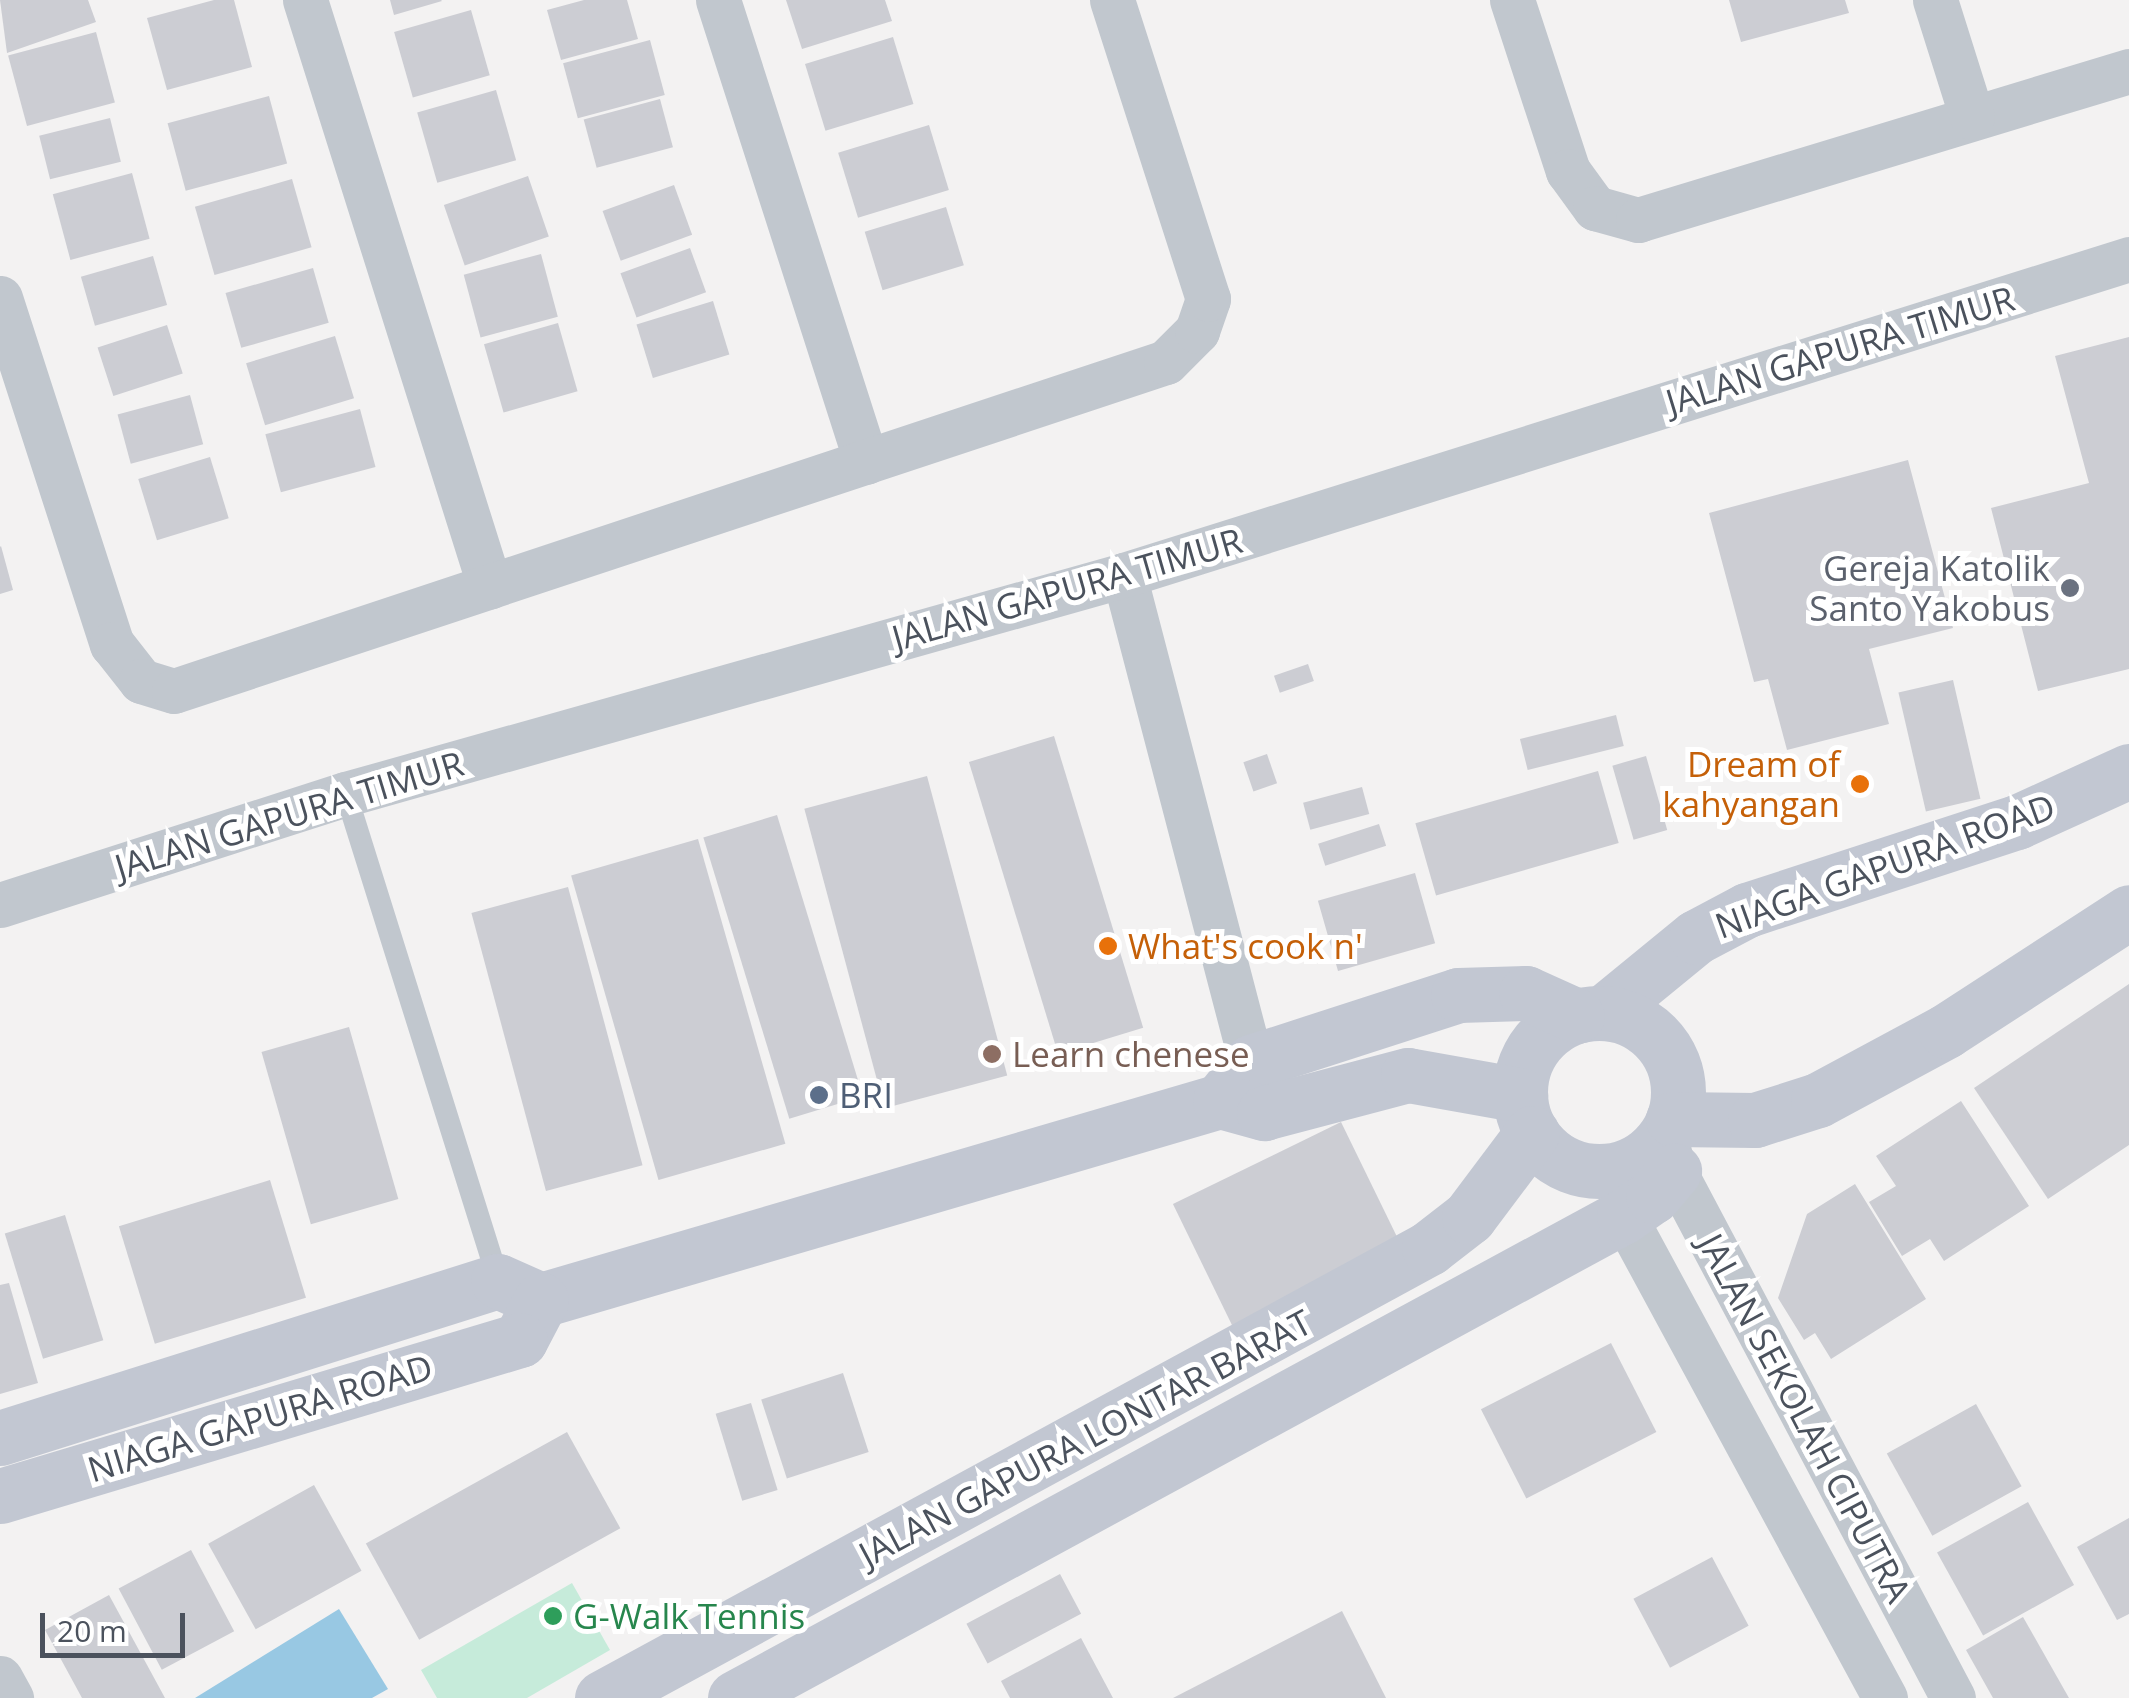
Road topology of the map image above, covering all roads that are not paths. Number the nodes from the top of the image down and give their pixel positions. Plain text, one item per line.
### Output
1 (305, 0) edge
2 (718, 0) edge
3 (1112, 0) edge
4 (1512, 0) edge
5 (1934, 0) edge
6 (2129, 71) edge
7 (1972, 117) junction
8 (2129, 260) edge
9 (0, 298) edge
10 (866, 462) junction
11 (1124, 576) junction
12 (490, 587) junction
13 (2129, 771) edge
14 (346, 794) junction
15 (0, 905) edge
16 (2129, 912) edge
17 (1590, 1014) junction
18 (1245, 1092) junction
19 (1526, 1114) junction
20 (1671, 1142) junction
21 (1624, 1216) junction
22 (520, 1307) junction
23 (0, 1438) edge
24 (0, 1496) edge
25 (0, 1678) edge
26 (11, 1698) edge
27 (602, 1698) edge
28 (735, 1698) edge
29 (1884, 1698) edge
30 (1953, 1698) edge

1 - 12 street
2 - 10 street
3 - 10 street
4 - 7 street
5 - 7 street
6 - 7 street
8 - 11 street, JALAN GAPURA TIMUR
9 - 12 street
10 - 12 street
11 - 14 street, JALAN GAPURA TIMUR
11 - 18 street
13 - 17 street, NIAGA GAPURA ROAD
14 - 15 street, JALAN GAPURA TIMUR
14 - 22 lane
16 - 20 street
17 - 18 street
17 - 19 street
17 - 20 street
18 - 19 street
18 - 22 street
19 - 20 street
19 - 27 street, JALAN GAPURA LONTAR BARAT
20 - 21 street, JALAN GAPURA LONTAR BARAT
20 - 30 street, JALAN SEKOLAH CIPUTRA
21 - 28 street, JALAN GAPURA LONTAR BARAT
21 - 29 street, JALAN SEKOLAH CIPUTRA
22 - 23 street, NIAGA GAPURA ROAD
22 - 24 street, NIAGA GAPURA ROAD
25 - 26 street

